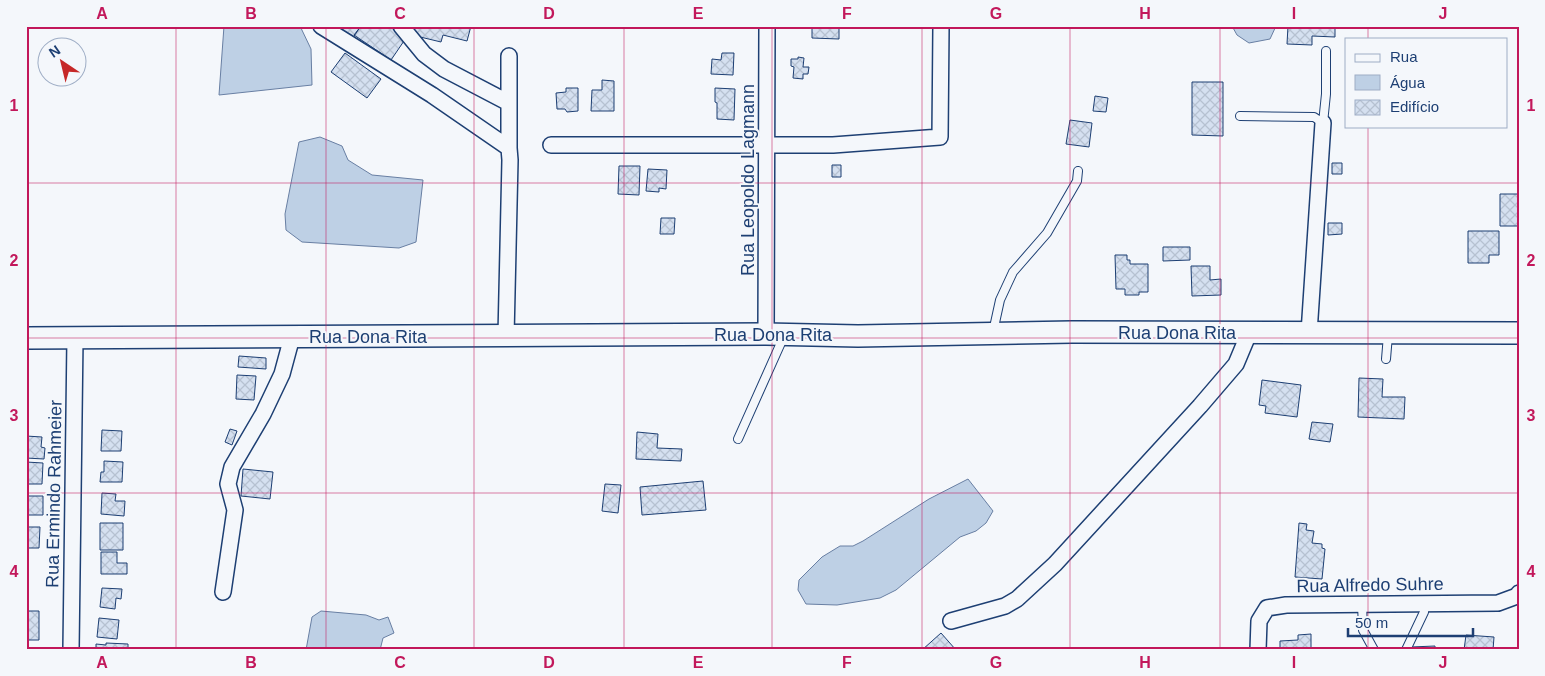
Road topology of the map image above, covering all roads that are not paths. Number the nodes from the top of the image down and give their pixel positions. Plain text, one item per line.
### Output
1 (321, 26) edge
2 (401, 26) edge
3 (767, 26) edge
4 (941, 26) edge
5 (1326, 51) dead end
6 (509, 56) dead end
7 (509, 103) junction
8 (1240, 116) dead end
9 (1323, 123) junction
10 (768, 144) junction
11 (551, 145) dead end
12 (509, 148) junction
13 (1078, 171) dead end
14 (1249, 333) junction
15 (1309, 333) junction
16 (1388, 333) junction
17 (1519, 333) edge
18 (992, 334) junction
19 (775, 335) junction
20 (506, 336) junction
21 (292, 337) junction
22 (26, 338) edge
23 (75, 338) junction
24 (1386, 359) dead end
25 (738, 439) dead end
26 (223, 592) dead end
27 (1518, 595) edge
28 (1362, 603) junction
29 (1425, 603) junction
30 (951, 621) dead end
31 (71, 650) edge
32 (1258, 650) edge
33 (1374, 650) edge
34 (1406, 650) edge

1 - 12 street
2 - 7 street
3 - 10 street, Rua Leopoldo Lagmann
4 - 10 street
5 - 9 lane
6 - 7 street
7 - 12 street
8 - 9 lane
9 - 15 street
10 - 11 street
10 - 19 street, Rua Leopoldo Lagmann
12 - 20 street
13 - 18 lane
14 - 15 main road, Rua Dona Rita
14 - 18 main road, Rua Dona Rita
14 - 30 street
15 - 16 main road, Rua Dona Rita
16 - 17 main road, Rua Dona Rita
16 - 24 lane
18 - 19 main road, Rua Dona Rita
19 - 20 main road, Rua Dona Rita
19 - 25 lane
20 - 21 main road, Rua Dona Rita
21 - 23 main road, Rua Dona Rita
21 - 26 street
22 - 23 main road, Rua Dona Rita
23 - 31 street, Rua Ermindo Rahmeier
27 - 29 street, Rua Alfredo Suhre
28 - 29 street, Rua Alfredo Suhre
28 - 32 street, Rua Alfredo Suhre
28 - 33 lane
29 - 34 lane

